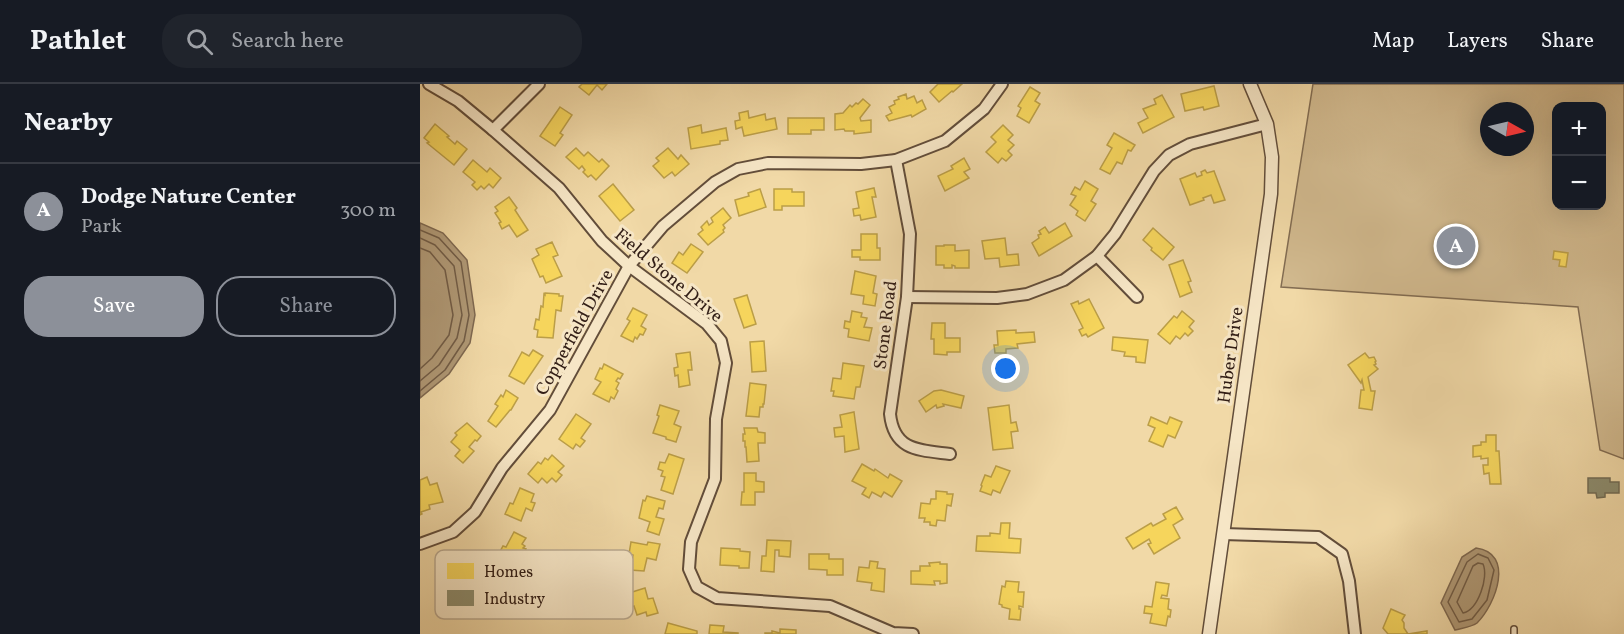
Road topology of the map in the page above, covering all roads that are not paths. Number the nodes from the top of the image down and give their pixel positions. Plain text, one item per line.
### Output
1 (429, 84) edge
2 (539, 84) edge
3 (1002, 84) edge
4 (1250, 84) edge
5 (1267, 124) junction
6 (494, 130) junction
7 (896, 160) junction
8 (1097, 256) junction
9 (629, 266) junction
10 (907, 297) junction
11 (1137, 297) dead end
12 (950, 454) dead end
13 (1223, 534) junction
14 (420, 544) edge
15 (913, 634) edge
16 (1209, 634) edge
17 (1355, 634) edge

1 - 6 street, Field Stone Drive
2 - 6 street
3 - 7 street, Copperfield Drive
4 - 5 street, Huber Drive
5 - 8 street
5 - 13 street, Huber Drive
6 - 9 street, Field Stone Drive
7 - 9 street, Copperfield Drive
7 - 10 street, Stone Road
8 - 10 street
8 - 11 street
9 - 14 street, Copperfield Drive
9 - 15 street, Field Stone Drive
10 - 12 street, Stone Road
13 - 16 street, Huber Drive
13 - 17 street

